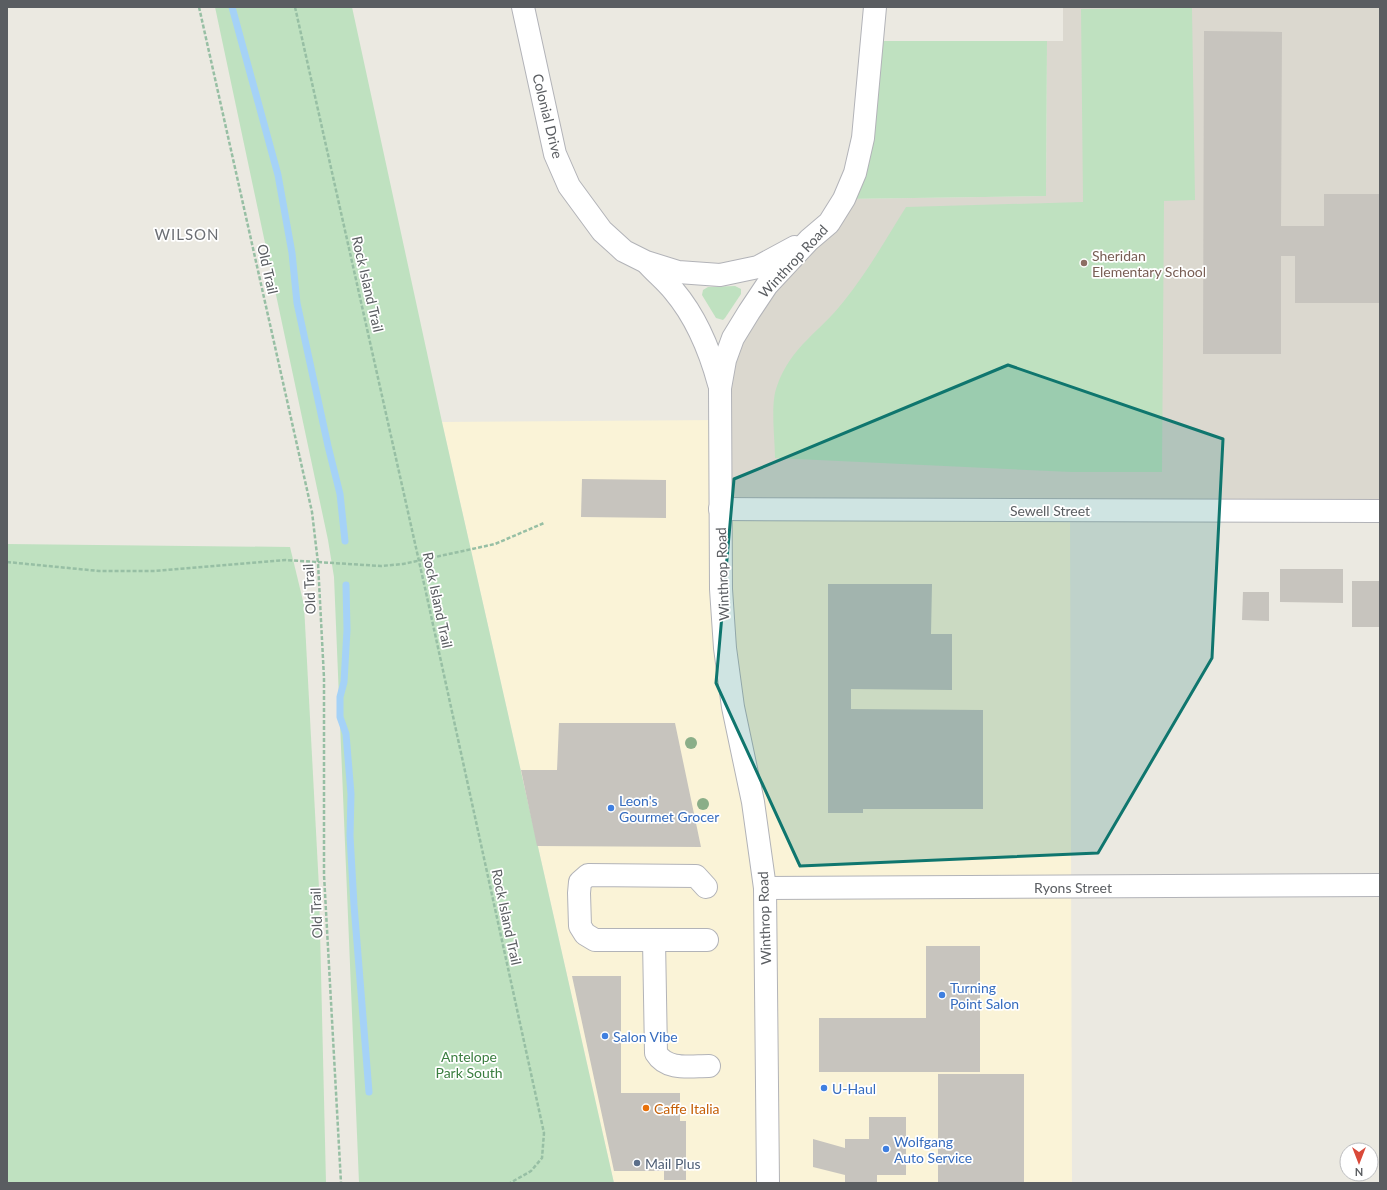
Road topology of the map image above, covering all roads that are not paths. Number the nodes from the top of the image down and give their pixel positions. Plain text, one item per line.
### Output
1 (523, 7) edge
2 (876, 7) edge
3 (809, 240) junction
4 (646, 262) junction
5 (720, 388) junction
6 (720, 509) junction
7 (1380, 511) edge
8 (1380, 885) edge
9 (706, 887) dead end
10 (765, 888) junction
11 (654, 940) junction
12 (707, 940) dead end
13 (709, 1066) dead end
14 (768, 1183) edge

1 - 4 street, Colonial Drive
2 - 3 street, Winthrop Road
3 - 4 street, Colonial Drive
3 - 5 street, Winthrop Road
4 - 5 street, Colonial Drive
5 - 6 street, Winthrop Road
6 - 7 street, Sewell Street
6 - 10 street, Winthrop Road
8 - 10 street, Ryons Street
9 - 11 street
10 - 14 street, Winthrop Road
11 - 12 street
11 - 13 street

